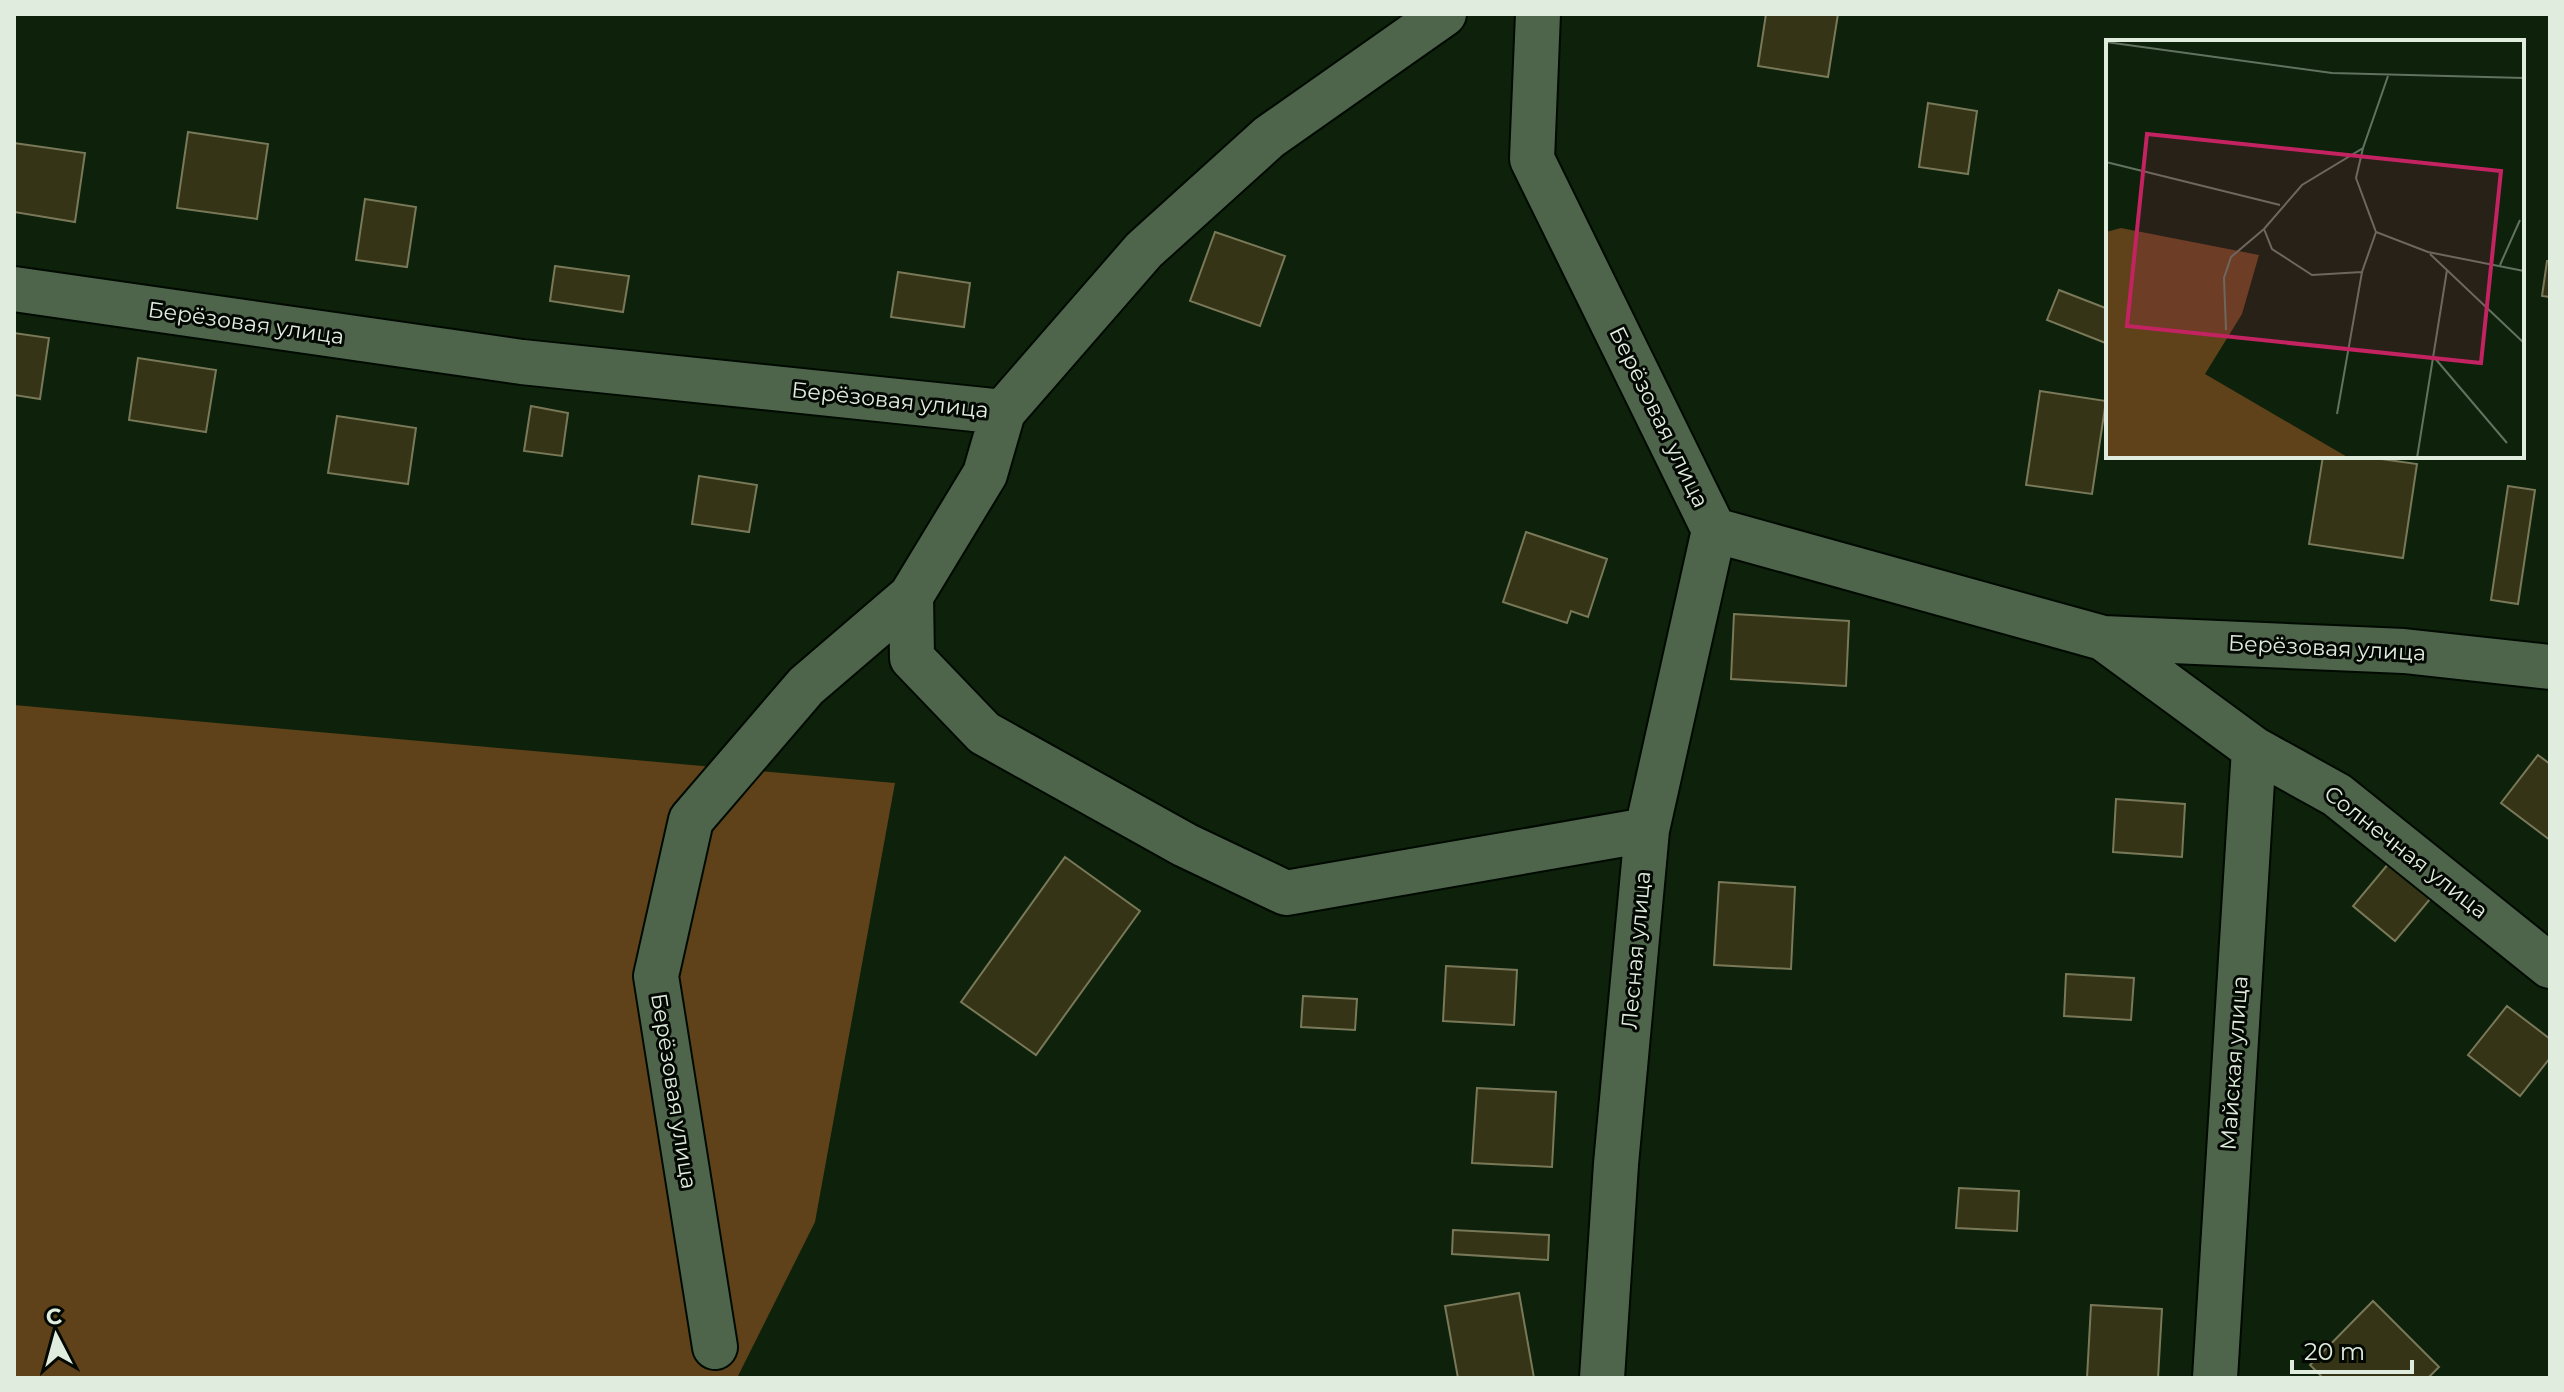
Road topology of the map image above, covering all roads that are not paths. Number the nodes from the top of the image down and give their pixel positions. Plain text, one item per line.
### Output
1 (1444, 14) edge
2 (1538, 14) edge
3 (14, 289) edge
4 (1003, 412) junction
5 (1714, 530) junction
6 (911, 596) junction
7 (2103, 638) junction
8 (2550, 667) edge
9 (2254, 749) junction
10 (1647, 830) junction
11 (2550, 966) edge
12 (715, 1347) dead end
13 (1602, 1378) edge
14 (2215, 1378) edge

1 - 4 street
2 - 5 street, Берёзовая улица
3 - 4 street, Берёзовая улица
4 - 6 street, Берёзовая улица
5 - 7 street, Берёзовая улица
5 - 10 street, Лесная улица
6 - 10 street
6 - 12 street, Берёзовая улица
7 - 8 street, Берёзовая улица
7 - 9 street, Берёзовая улица
9 - 11 street, Солнечная улица
9 - 14 street, Майская улица
10 - 13 street, Лесная улица

